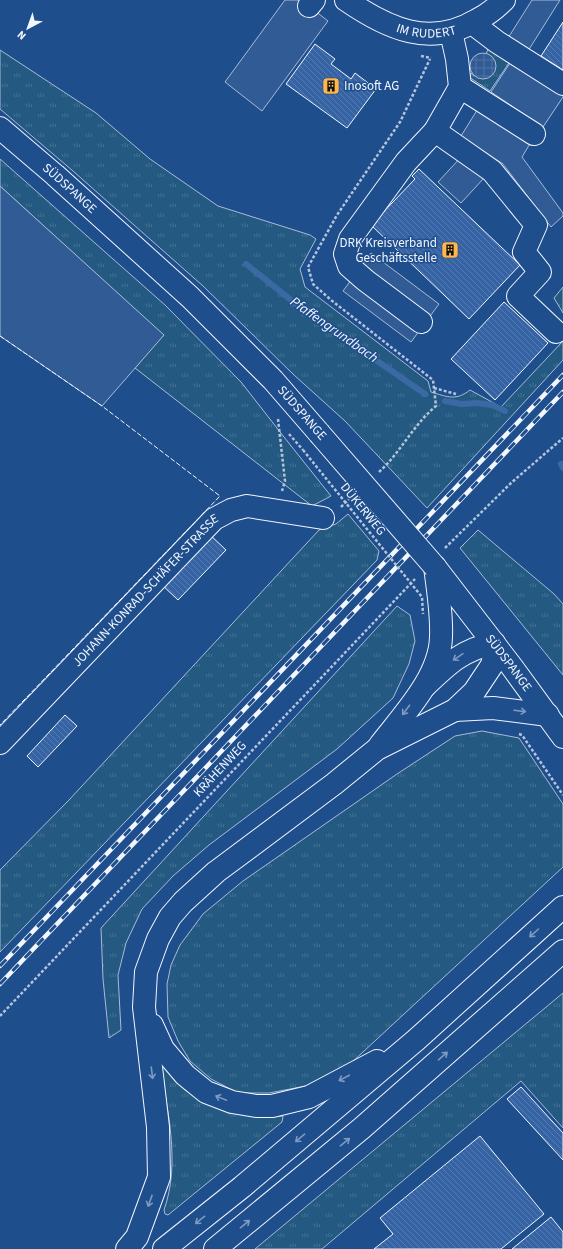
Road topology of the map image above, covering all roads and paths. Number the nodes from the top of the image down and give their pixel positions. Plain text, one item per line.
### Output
1 (346, 0) edge
2 (501, 1) edge
3 (472, 23) junction
4 (451, 32) junction
5 (563, 84) edge
6 (460, 87) junction
7 (0, 128) edge
8 (435, 131) junction
9 (534, 134) dead end
10 (421, 322) dead end
11 (556, 332) dead end
12 (434, 388) dead end
13 (456, 394) dead end
14 (436, 406) dead end
15 (278, 420) dead end
16 (282, 424) dead end
17 (279, 430) dead end
18 (286, 430) dead end
19 (563, 438) edge
20 (374, 476) dead end
21 (283, 490) dead end
22 (351, 498) dead end
23 (323, 518) joint
24 (432, 565) junction
25 (432, 612) junction
26 (494, 643) junction
27 (425, 686) junction
28 (455, 710) junction
29 (548, 715) junction
30 (563, 737) edge
31 (0, 743) edge
32 (377, 749) junction
33 (560, 791) dead end
34 (563, 795) edge
35 (563, 907) edge
36 (563, 952) edge
37 (144, 1007) junction
38 (0, 1016) edge
39 (416, 1040) junction
40 (127, 1249) edge
41 (164, 1249) edge
42 (215, 1249) edge

1 - 4 main road, IM RUDERT
2 - 3 main road, IM RUDERT
3 - 4 main road, IM RUDERT
3 - 5 main road
4 - 6 main road
6 - 8 main road
6 - 9 main road
7 - 24 main road, SÜDSPANGE, bridge
8 - 10 main road
8 - 11 main road
12 - 13 path
14 - 20 path
15 - 16 path
17 - 21 path
18 - 25 path, DÜKERWEG, bridge
19 - 24 path, KRÄHENWEG
22 - 23 path
23 - 31 main road, JOHANN-KONRAD-SCHÄFER-STRASSE
24 - 25 main road
24 - 26 main road, SÜDSPANGE
24 - 38 path, KRÄHENWEG
25 - 27 main road
26 -> 27 main road
26 - 28 main road
26 - 29 main road, SÜDSPANGE
27 -> 32 main road
28 -> 29 main road
28 - 32 main road
29 - 30 main road, SÜDSPANGE
32 - 37 main road
33 - 34 path
35 -> 39 main road
42 -> 36 main road
39 -> 37 main road
37 -> 40 main road
39 -> 41 main road

